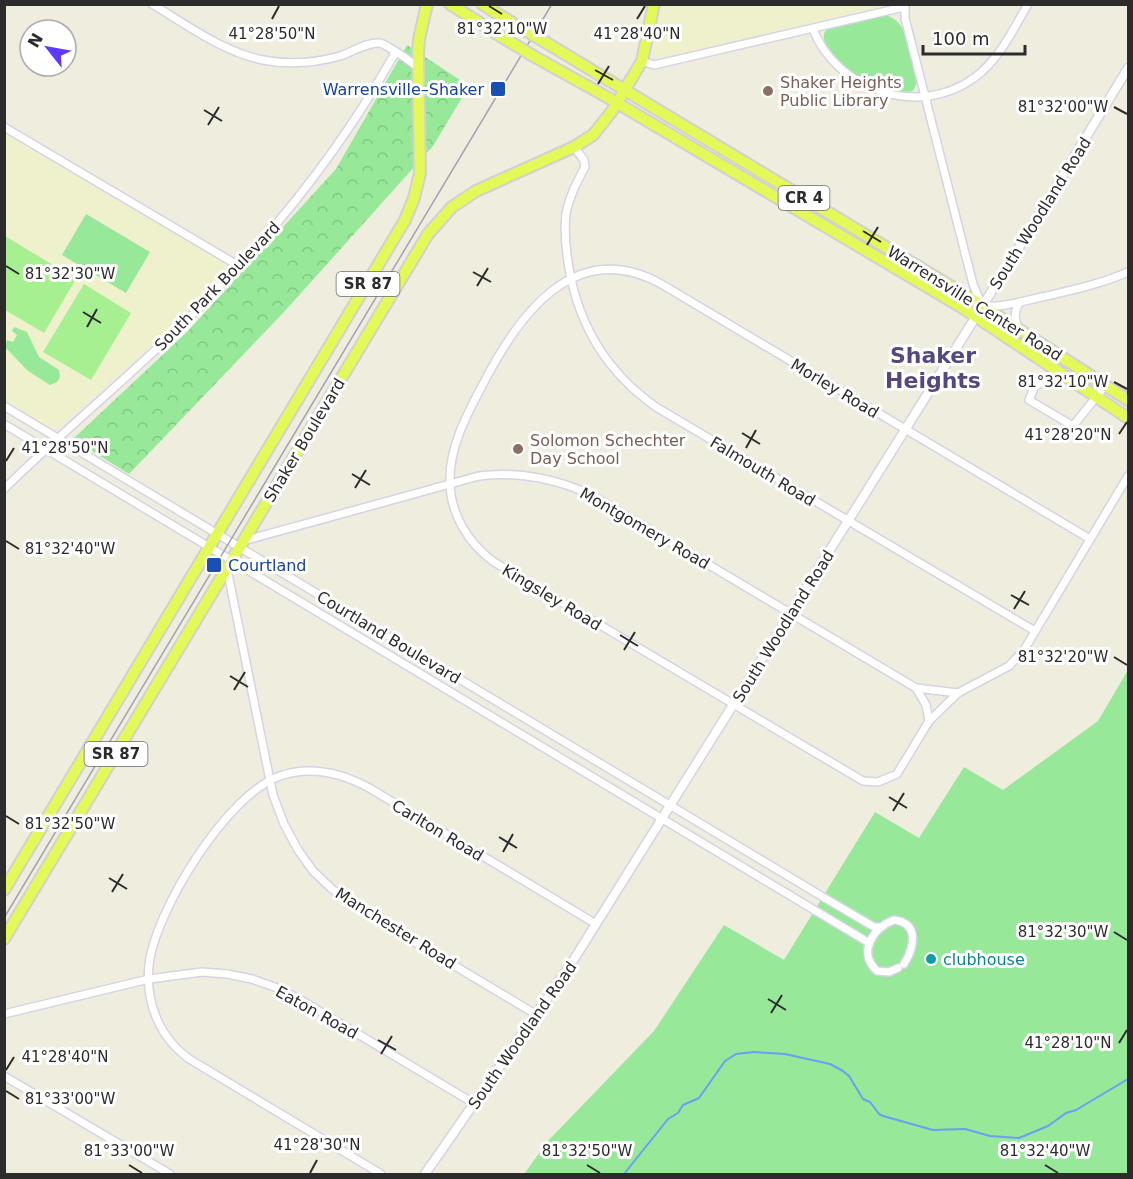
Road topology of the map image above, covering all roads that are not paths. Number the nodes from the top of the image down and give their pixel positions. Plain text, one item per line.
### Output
1 (152, 4) edge
2 (427, 4) edge
3 (450, 4) edge
4 (482, 4) edge
5 (654, 4) edge
6 (1028, 4) edge
7 (905, 6) edge
8 (813, 29) junction
9 (395, 53) junction
10 (642, 61) junction
11 (418, 68) junction
12 (1128, 68) edge
13 (625, 90) junction
14 (925, 97) junction
15 (617, 103) junction
16 (4, 127) edge
17 (574, 147) junction
18 (239, 266) junction
19 (1128, 272) edge
20 (570, 278) junction
21 (1020, 302) junction
22 (982, 306) junction
23 (976, 316) junction
24 (1018, 329) junction
25 (1055, 370) junction
26 (1105, 386) junction
27 (1097, 398) junction
28 (1128, 400) edge
29 (4, 406) edge
30 (1128, 418) edge
31 (4, 424) edge
32 (905, 430) junction
33 (57, 438) junction
34 (45, 449) junction
35 (1128, 476) edge
36 (450, 484) junction
37 (4, 489) edge
38 (848, 522) junction
39 (217, 535) junction
40 (1090, 539) junction
41 (241, 544) junction
42 (210, 548) junction
43 (229, 565) junction
44 (274, 568) junction
45 (266, 582) junction
46 (791, 614) junction
47 (1035, 631) junction
48 (916, 688) junction
49 (481, 692) junction
50 (958, 693) junction
51 (473, 705) junction
52 (733, 706) junction
53 (929, 721) junction
54 (270, 780) junction
55 (650, 793) junction
56 (642, 806) junction
57 (671, 806) junction
58 (663, 819) junction
59 (4, 890) edge
60 (819, 894) junction
61 (810, 907) junction
62 (596, 924) junction
63 (880, 927) junction
64 (4, 939) edge
65 (869, 945) junction
66 (149, 979) junction
67 (4, 1014) edge
68 (537, 1015) junction
69 (4, 1076) edge
70 (475, 1104) junction
71 (170, 1174) edge
72 (381, 1174) edge
73 (425, 1174) edge

1 - 9 street
2 - 11 main road, Shaker Boulevard / SR 87
3 - 15 main road, Warrensville Center Road / CR 4, bridge
4 - 13 main road, Warrensville Center Road / CR 4, bridge
5 - 10 main road, Shaker Boulevard / SR 87
6 - 14 street
7 - 8 street
7 - 14 street
8 - 10 street
8 - 14 street
9 - 11 street
9 - 18 street, South Park Boulevard
10 - 13 main road, Shaker Boulevard / SR 87
11 - 39 main road, Shaker Boulevard / SR 87
12 - 22 street, South Woodland Road
13 - 15 main road, Shaker Boulevard / SR 87
13 - 22 main road, Warrensville Center Road / CR 4
14 - 22 street
15 - 17 main road, Shaker Boulevard / SR 87
15 - 23 main road, Warrensville Center Road / CR 4
16 - 18 street
17 - 20 street, Falmouth Road
17 - 41 main road, Shaker Boulevard / SR 87
18 - 33 street, South Park Boulevard
19 - 21 street
20 - 32 street, Morley Road
20 - 36 street, Kingsley Road
20 - 38 street, Falmouth Road
21 - 22 street
21 - 24 street
22 - 23 street, South Woodland Road
22 - 24 main road, Warrensville Center Road / CR 4
23 - 25 main road, Warrensville Center Road
23 - 32 street, South Woodland Road
24 - 26 main road, Warrensville Center Road / CR 4
25 - 27 main road, Warrensville Center Road
25 - 27 street
26 - 27 street
26 - 28 main road, Warrensville Center Road / CR 4
27 - 30 main road, Warrensville Center Road
29 - 33 street, Courtland Boulevard
31 - 34 street, Courtland Boulevard
32 - 38 street, South Woodland Road
32 - 40 street, Morley Road
33 - 34 street, South Park Boulevard
33 - 39 street, Courtland Boulevard
34 - 37 street, South Park Boulevard
34 - 42 street, Courtland Boulevard
35 - 40 street
36 - 41 street, Montgomery Road
36 - 46 street, Montgomery Road
36 - 52 street, Kingsley Road
38 - 46 street, South Woodland Road
38 - 47 street, Falmouth Road
39 - 41 street, Courtland Boulevard
39 - 42 main road, Shaker Boulevard / SR 87
40 - 47 street
41 - 43 main road, Shaker Boulevard / SR 87
41 - 44 street, Courtland Boulevard
42 - 43 street, Courtland Boulevard
42 - 59 main road, Shaker Boulevard / SR 87
43 - 45 street, Courtland Boulevard
43 - 54 street, Manchester Road
43 - 64 main road, Shaker Boulevard / SR 87
44 - 45 street
44 - 49 street, Courtland Boulevard
45 - 51 street, Courtland Boulevard
46 - 48 street, Montgomery Road
46 - 52 street, South Woodland Road
47 - 50 street
48 - 50 street, Montgomery Road
48 - 53 street
49 - 51 street
49 - 55 street, Courtland Boulevard
50 - 53 street
51 - 56 street, Courtland Boulevard
52 - 53 street, Kingsley Road
52 - 57 street, South Woodland Road
54 - 62 street, Carlton Road
54 - 66 street
54 - 68 street, Manchester Road
55 - 56 street
55 - 57 street, Courtland Boulevard
56 - 58 street, Courtland Boulevard
57 - 58 street, South Woodland Road
57 - 60 street, Courtland Boulevard
58 - 61 street, Courtland Boulevard
58 - 62 street, South Woodland Road
60 - 61 street
60 - 63 street, Courtland Boulevard
61 - 65 street, Courtland Boulevard
62 - 68 street, South Woodland Road
63 - 65 street
63 - 65 street, Courtland Boulevard
66 - 67 street, Eaton Road
66 - 70 street, Eaton Road
66 - 72 street
68 - 70 street, South Woodland Road
69 - 71 street
70 - 73 street, South Woodland Road

